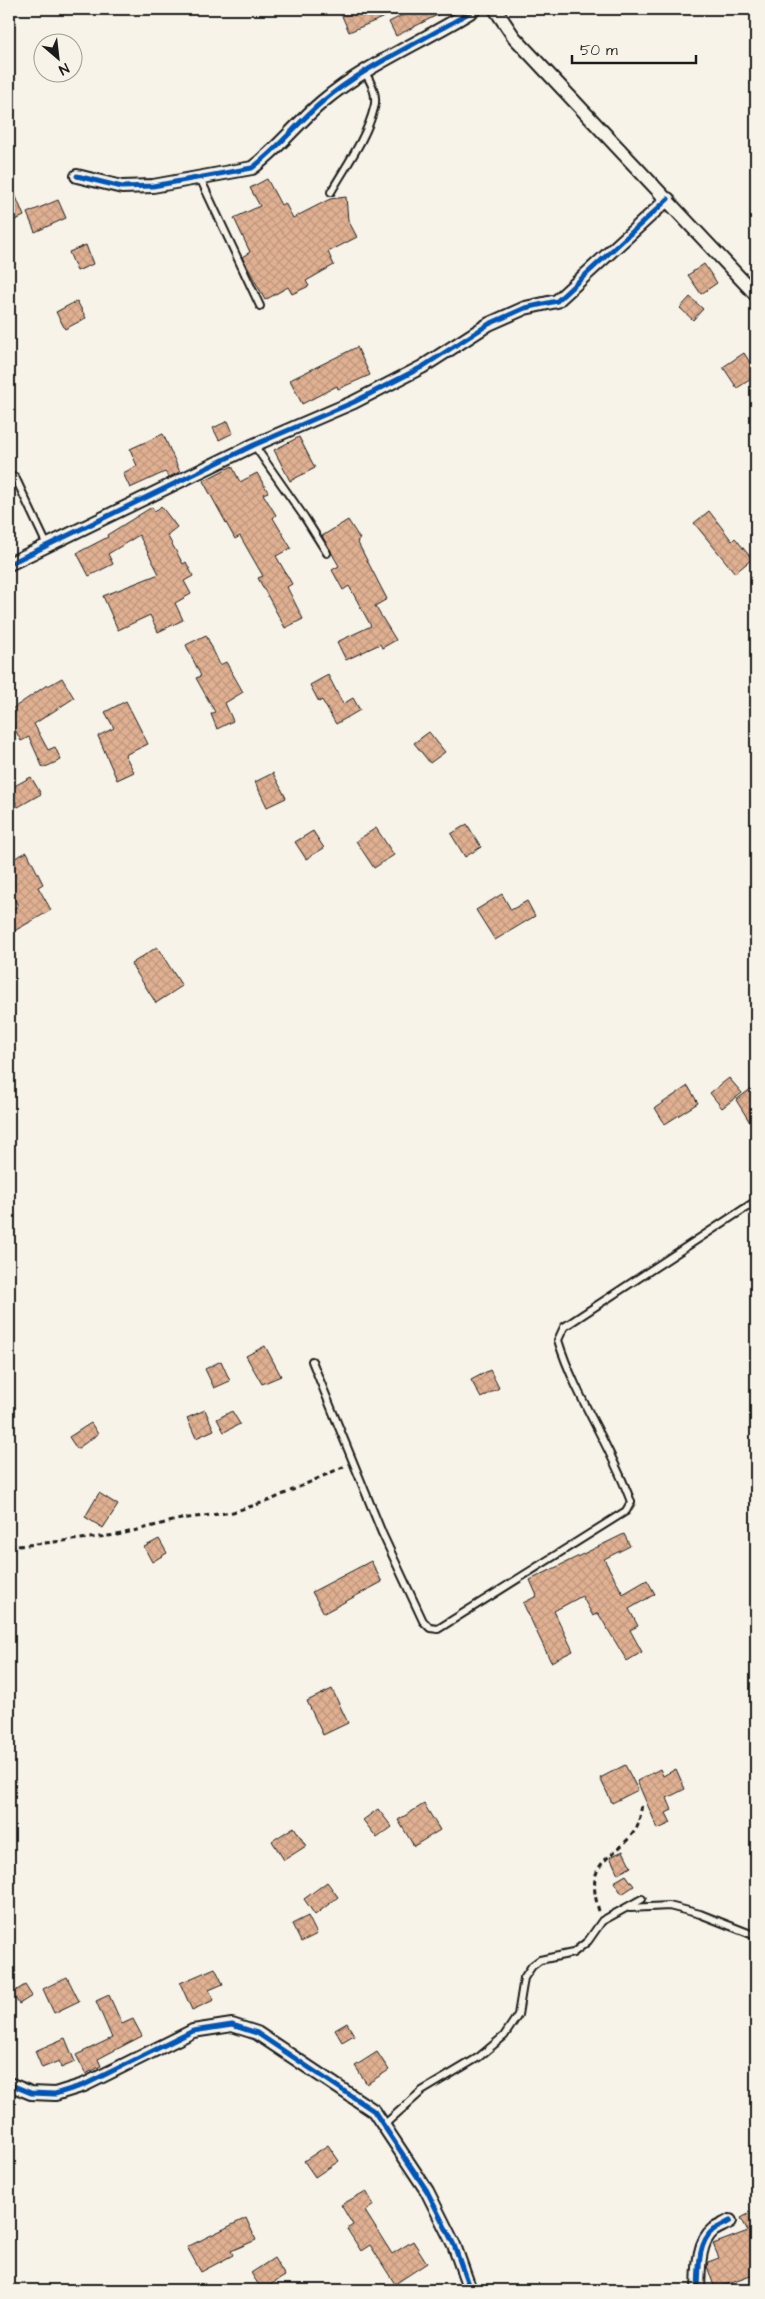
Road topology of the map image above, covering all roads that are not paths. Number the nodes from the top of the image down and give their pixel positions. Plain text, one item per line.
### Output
1 (475, 9) edge
2 (495, 9) edge
3 (364, 71) junction
4 (77, 176) dead end
5 (200, 178) junction
6 (332, 192) dead end
7 (668, 199) junction
8 (756, 295) edge
9 (260, 306) dead end
10 (254, 445) junction
11 (16, 477) dead end
12 (47, 545) junction
13 (327, 553) dead end
14 (9, 564) edge
15 (756, 1200) edge
16 (312, 1362) dead end
17 (642, 1899) dead end
18 (628, 1908) junction
19 (756, 1936) edge
20 (9, 2084) edge
21 (385, 2124) junction
22 (730, 2221) dead end
23 (470, 2290) edge
24 (698, 2290) edge

1 - 3 street
2 - 7 street
3 - 5 street
3 - 6 lane
4 - 5 street
5 - 9 lane
7 - 8 street
7 - 10 street
10 - 12 street
10 - 13 lane
11 - 12 lane
12 - 14 street
15 - 16 lane
17 - 18 lane
18 - 19 lane
18 - 21 lane
20 - 21 street
21 - 23 street
22 - 24 street

